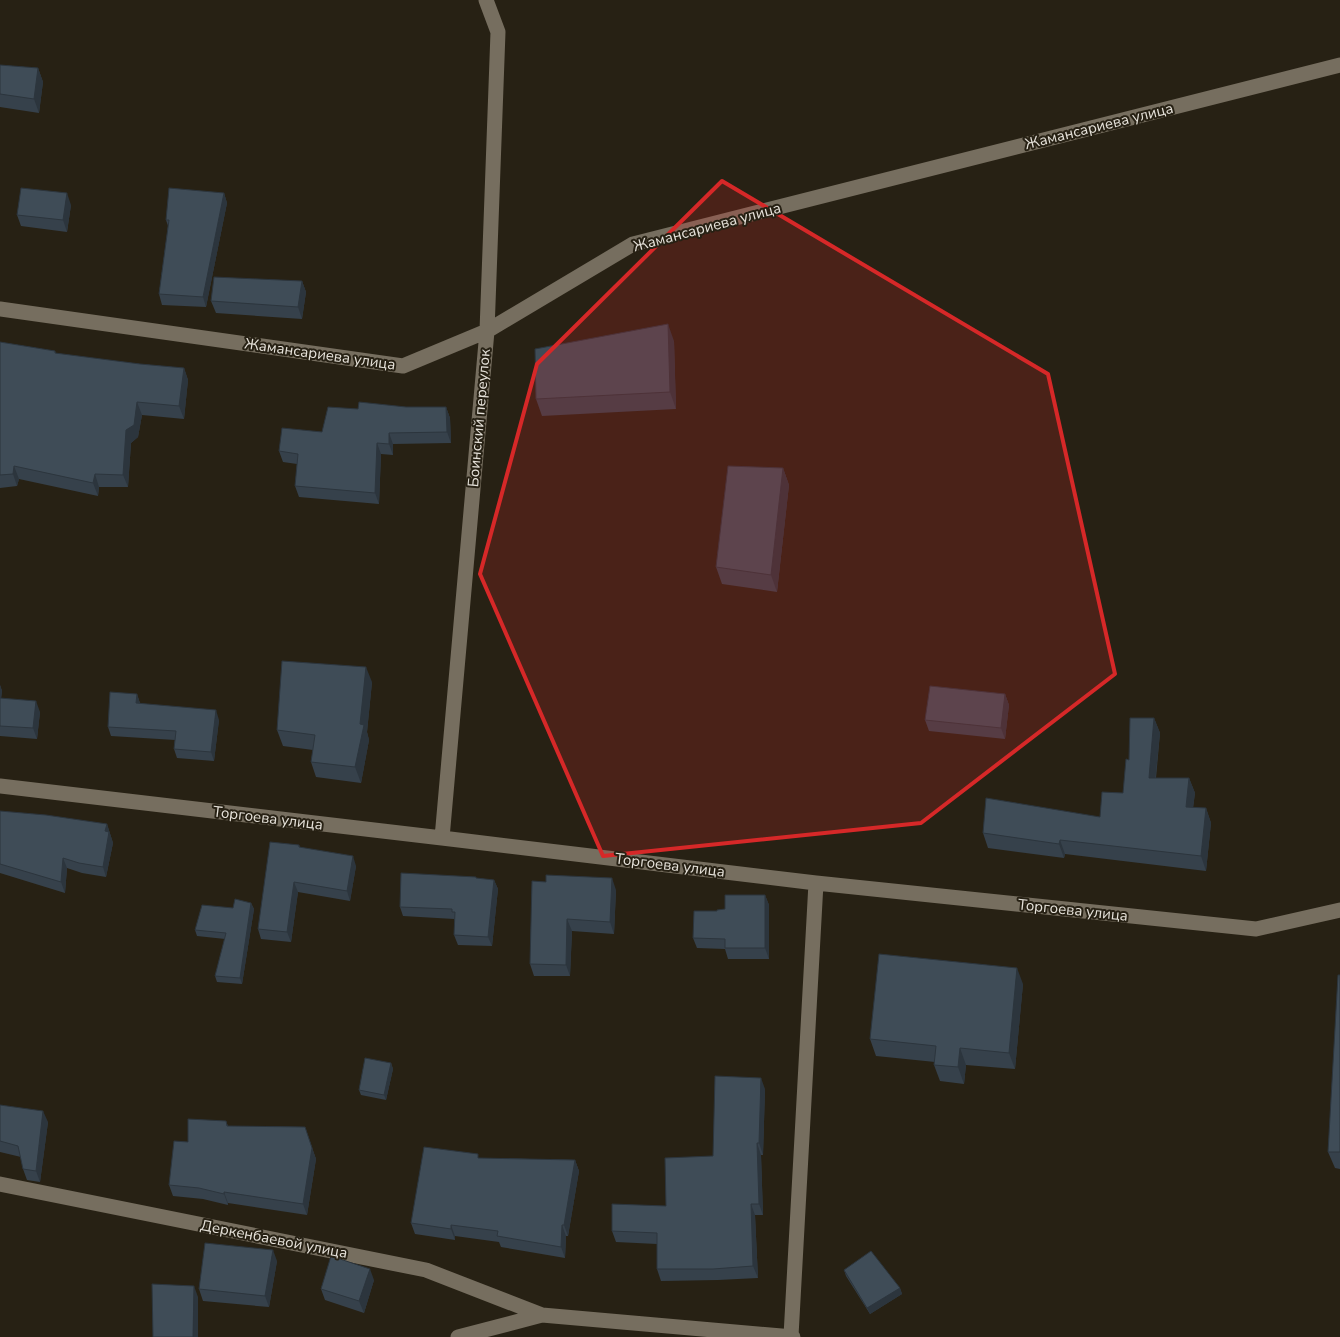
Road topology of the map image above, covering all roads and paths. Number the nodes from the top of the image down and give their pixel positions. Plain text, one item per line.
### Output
1 (486, 0) edge
2 (1340, 65) edge
3 (0, 309) edge
4 (487, 331) junction
5 (0, 786) edge
6 (442, 838) junction
7 (816, 883) junction
8 (1340, 910) edge
9 (0, 1184) edge
10 (542, 1315) junction
11 (792, 1336) edge
12 (458, 1337) edge

1 - 4 street, Боинский переулок
2 - 4 street, Жамансариева улица
3 - 4 street, Жамансариева улица
4 - 6 street, Боинский переулок
5 - 6 street, Торгоева улица
6 - 7 street, Торгоева улица
7 - 8 street, Торгоева улица
7 - 11 street
9 - 10 street, Деркенбаевой улица
10 - 11 street
10 - 12 street

